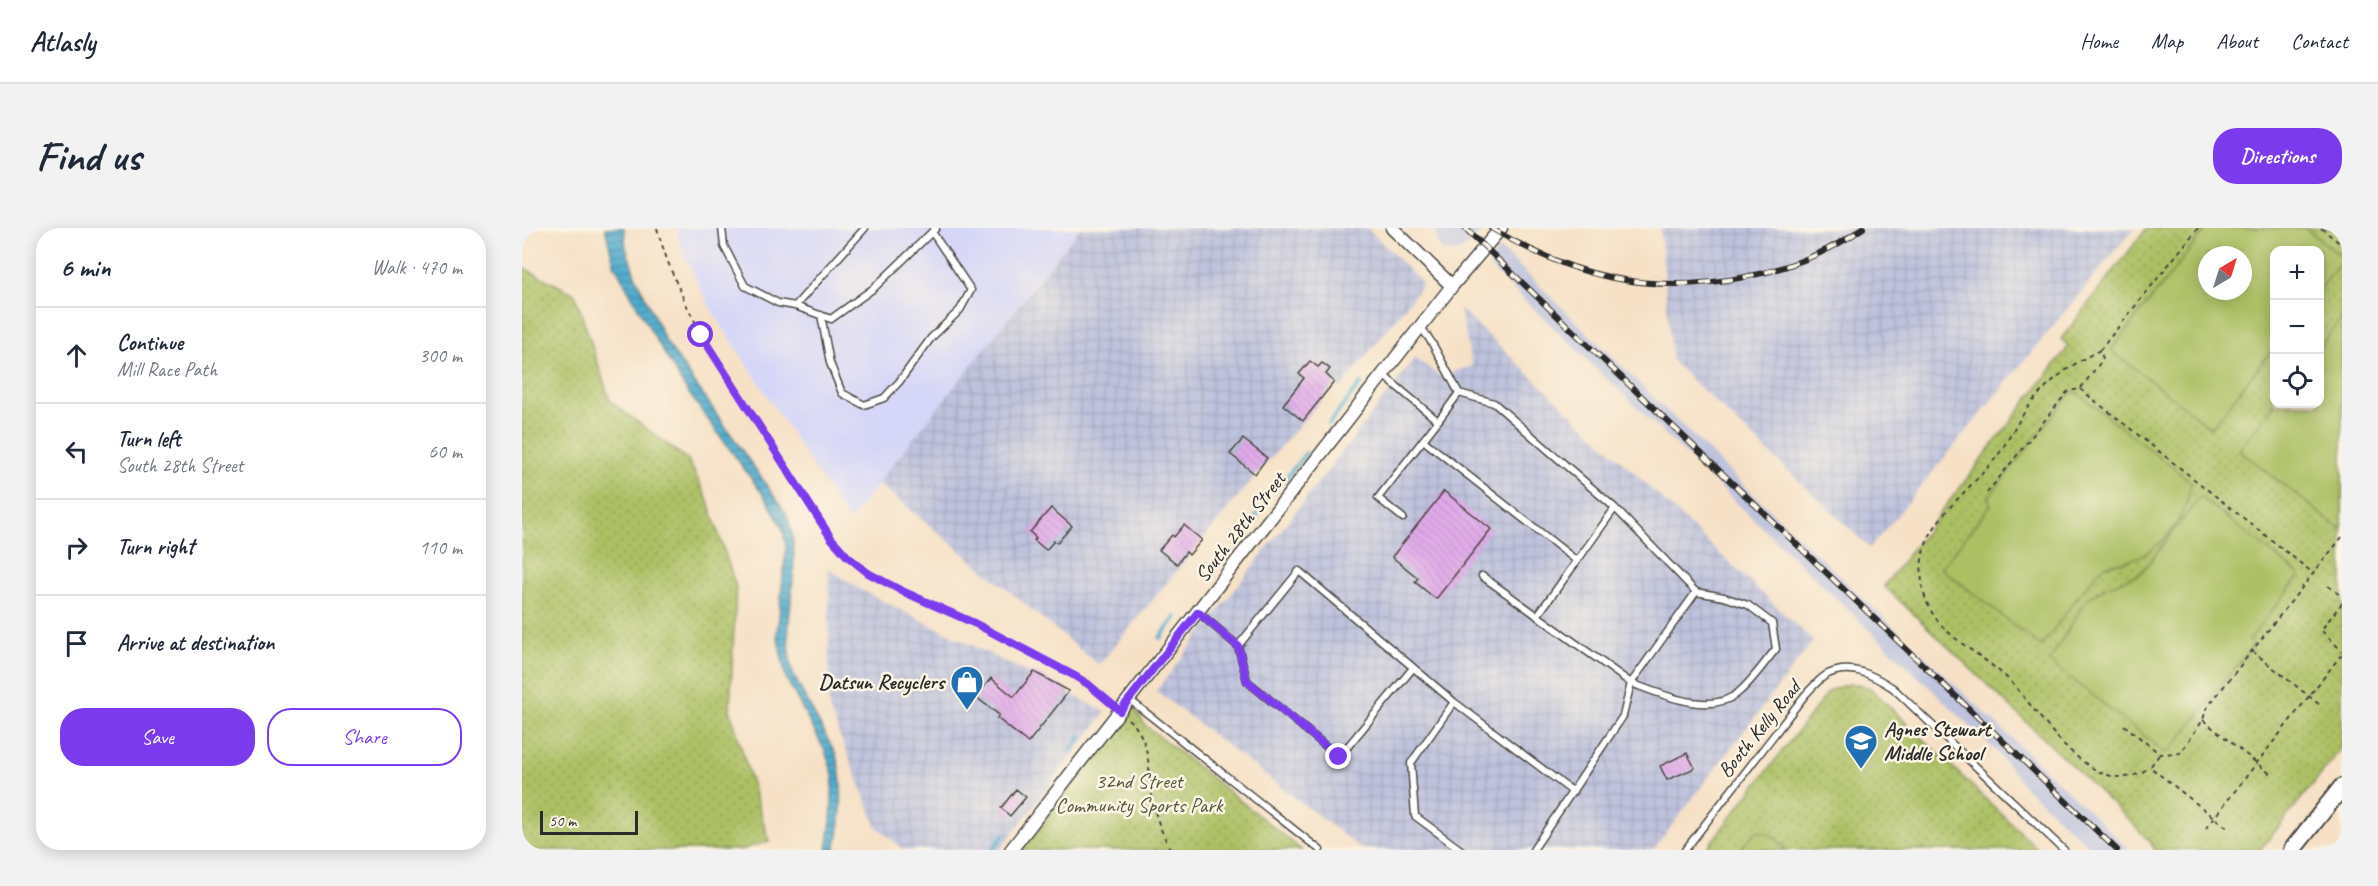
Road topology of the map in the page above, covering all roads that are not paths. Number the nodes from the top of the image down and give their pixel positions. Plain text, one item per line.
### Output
1 (722, 228) edge
2 (865, 228) edge
3 (1392, 228) edge
4 (1501, 228) edge
5 (934, 230) edge
6 (1452, 286) junction
7 (795, 306) junction
8 (821, 315) junction
9 (1420, 327) junction
10 (1383, 375) junction
11 (1459, 393) junction
12 (1437, 421) junction
13 (1423, 440) junction
14 (1615, 508) junction
15 (1403, 518) dead end
16 (1577, 561) junction
17 (1482, 576) dead end
18 (1696, 592) junction
19 (1198, 612) junction
20 (1538, 616) junction
21 (1238, 646) junction
22 (1413, 668) junction
23 (1631, 683) junction
24 (1130, 700) junction
25 (1454, 702) junction
26 (2342, 787) edge
27 (1573, 792) junction
28 (1011, 850) edge
29 (1320, 850) edge
30 (1461, 850) edge
31 (1533, 850) edge
32 (1685, 850) edge
33 (2064, 850) edge
34 (2292, 850) edge

1 - 7 lane
2 - 7 lane
3 - 6 street
4 - 6 street, South 28th Street
5 - 8 lane
5 - 8 lane
6 - 9 street, South 28th Street
7 - 8 lane
9 - 10 street, South 28th Street
9 - 11 lane
10 - 12 lane
10 - 19 street, South 28th Street
11 - 12 lane
11 - 14 lane
12 - 13 lane
13 - 15 lane
13 - 16 lane
14 - 16 lane
14 - 18 lane
16 - 20 lane
17 - 20 lane
18 - 23 lane
18 - 23 lane
19 - 21 lane
19 - 24 street, South 28th Street
20 - 23 lane
21 - 22 lane
21 - 22 lane
22 - 25 lane
23 - 27 lane
24 - 28 street, South 28th Street
24 - 29 lane
25 - 27 lane
25 - 30 lane
26 - 34 street
27 - 31 lane
32 - 33 lane, Booth Kelly Road

